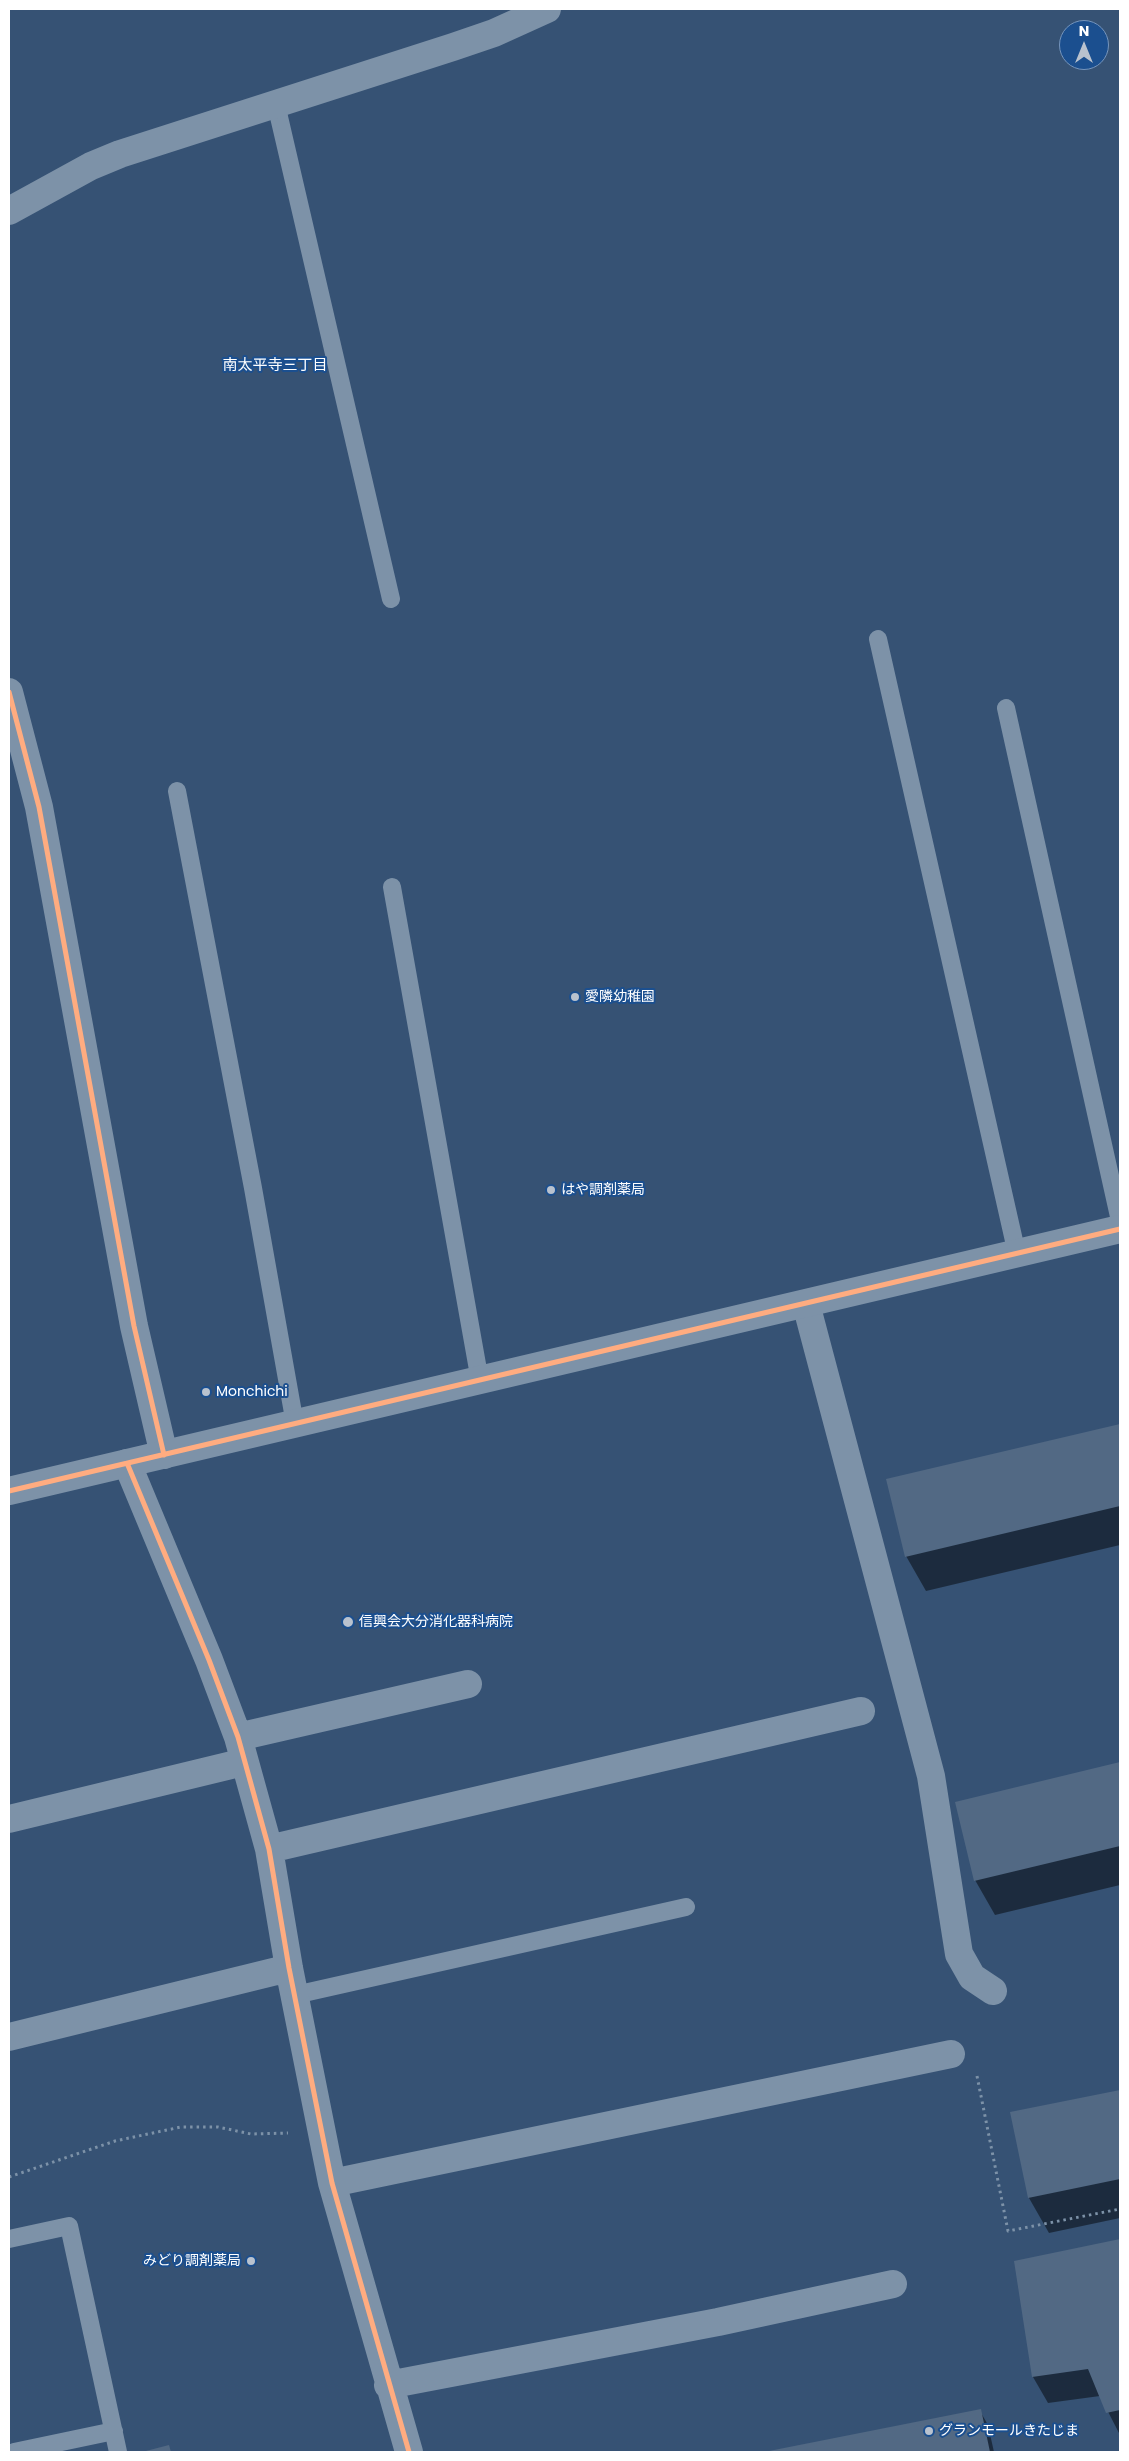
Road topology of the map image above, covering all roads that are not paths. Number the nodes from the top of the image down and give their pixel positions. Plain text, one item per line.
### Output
1 (547, 9) edge
2 (276, 104) junction
3 (9, 211) edge
4 (391, 599) dead end
5 (878, 640) dead end
6 (9, 692) edge
7 (1006, 708) dead end
8 (177, 791) dead end
9 (392, 887) dead end
10 (1120, 1222) edge
11 (1120, 1229) edge
12 (1017, 1254) junction
13 (806, 1304) junction
14 (480, 1381) junction
15 (295, 1424) junction
16 (164, 1455) junction
17 (127, 1464) junction
18 (9, 1491) edge
19 (468, 1684) dead end
20 (860, 1710) dead end
21 (241, 1750) junction
22 (9, 1818) edge
23 (269, 1849) junction
24 (686, 1907) dead end
25 (289, 1968) junction
26 (993, 1991) dead end
27 (294, 1995) junction
28 (9, 2038) edge
29 (951, 2054) dead end
30 (332, 2183) junction
31 (9, 2239) edge
32 (893, 2284) dead end
33 (388, 2384) junction
34 (114, 2431) junction
35 (9, 2446) edge
36 (12, 2452) edge
37 (118, 2452) edge
38 (409, 2452) edge

1 - 2 street
2 - 3 street
2 - 4 lane
5 - 12 lane
6 - 16 street
7 - 10 lane
8 - 15 lane
9 - 14 lane
11 - 12 street
12 - 13 street
13 - 14 street
13 - 26 street
14 - 15 street
15 - 16 street
16 - 17 street
17 - 18 street
17 - 21 street
19 - 21 street
20 - 23 street
21 - 22 street
21 - 23 street
23 - 25 street
24 - 27 lane
25 - 27 street
25 - 28 street
27 - 30 street
29 - 30 street
30 - 33 street
31 - 34 lane
32 - 33 street
33 - 38 street
34 - 36 lane
34 - 37 lane
35 - 36 lane

